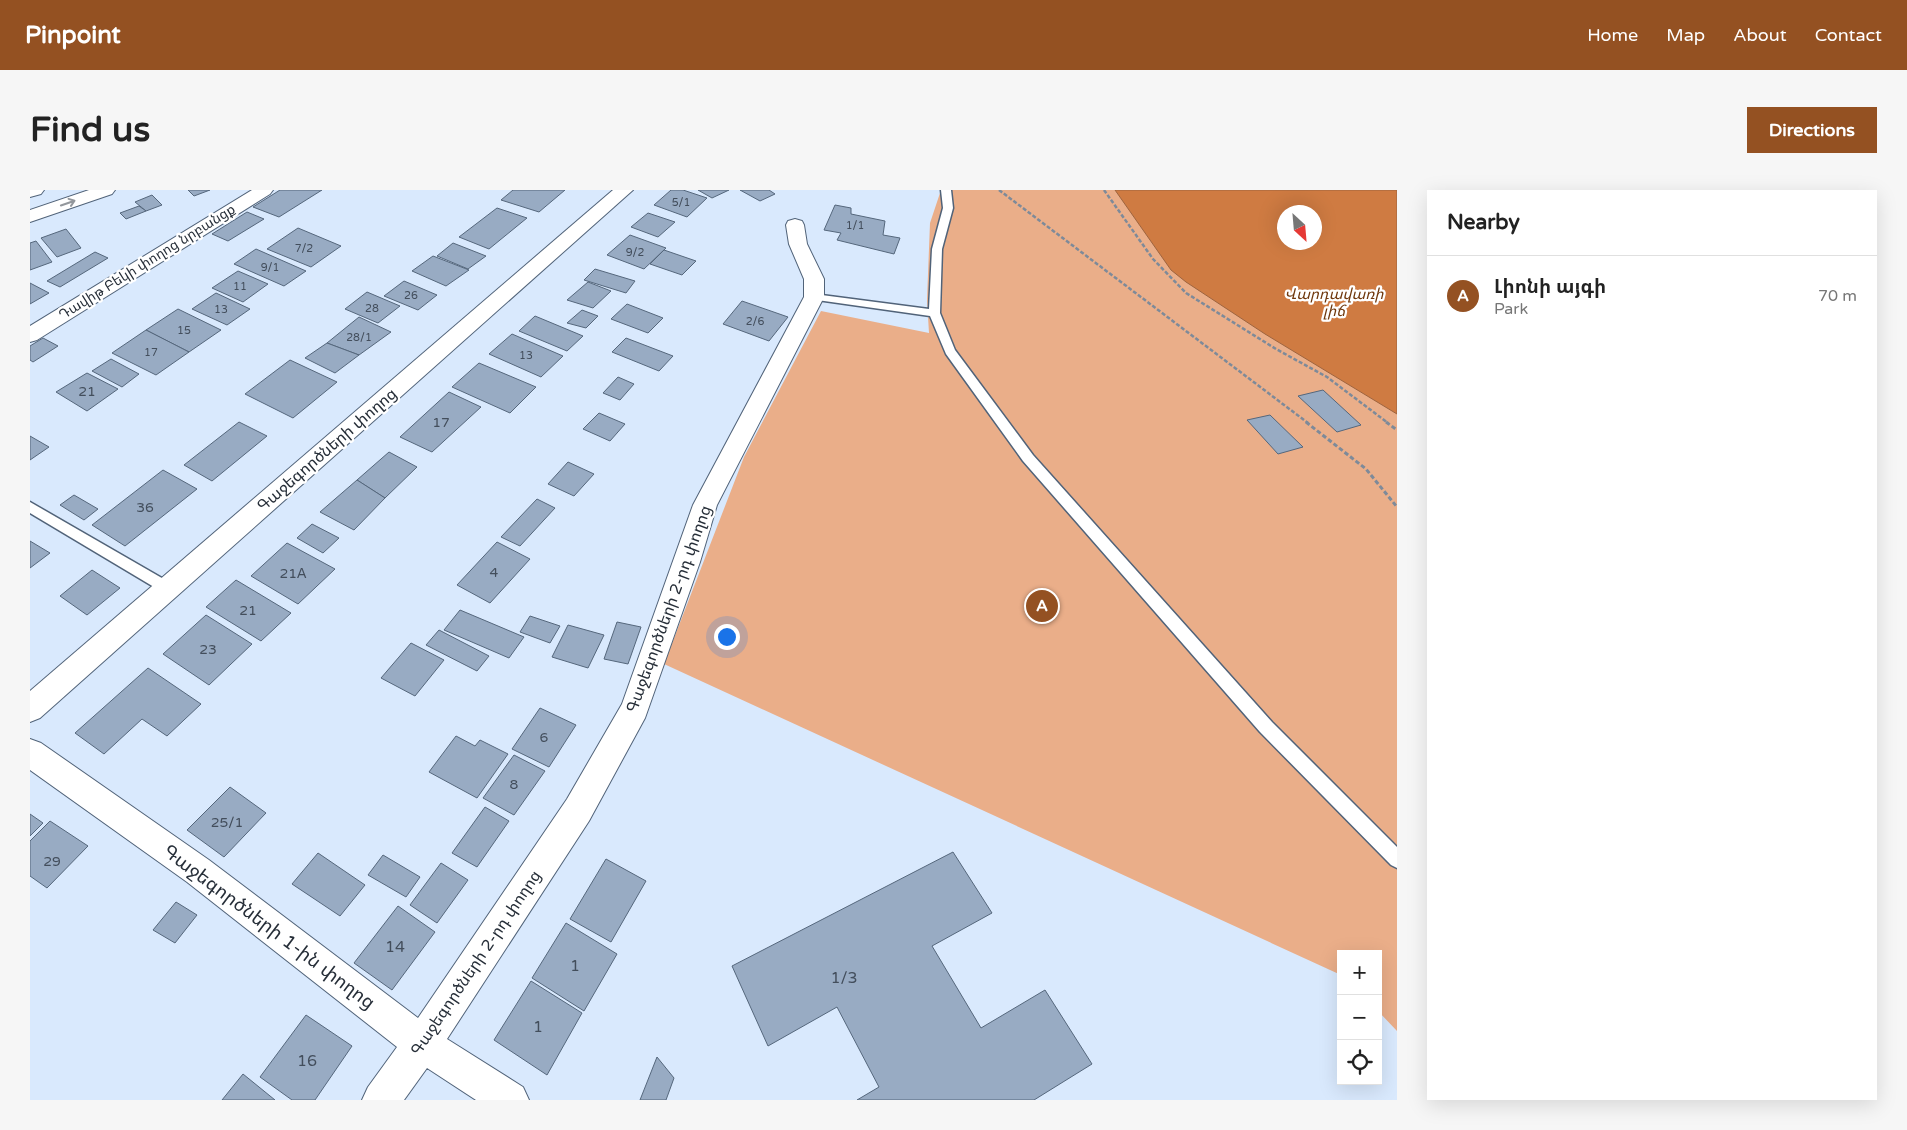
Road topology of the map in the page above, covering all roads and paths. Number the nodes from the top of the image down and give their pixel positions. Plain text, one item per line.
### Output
1 (34, 190) edge
2 (106, 190) edge
3 (264, 190) edge
4 (624, 190) edge
5 (946, 190) edge
6 (999, 190) edge
7 (1104, 190) edge
8 (30, 192) edge
9 (30, 216) edge
10 (795, 225) dead end
11 (814, 298) junction
12 (934, 313) junction
13 (30, 335) edge
14 (1397, 430) edge
15 (30, 507) edge
16 (1397, 507) edge
17 (169, 589) junction
18 (30, 709) edge
19 (30, 753) edge
20 (1397, 859) edge
21 (422, 1044) junction
22 (381, 1100) edge
23 (510, 1100) edge

1 - 8 street
9 -> 2 street
3 - 13 street, Դավիթ Բեկի փողոց նրբանցք
4 - 17 street, Գաջեգործների փողոց
5 - 12 lane
6 - 16 path
7 - 14 path
10 - 11 street
11 - 12 lane
11 - 21 street, Գաջեգործների 2-րդ փողոց
12 - 20 lane
15 - 17 lane
17 - 18 street, Գաջեգործների փողոց
19 - 21 street, Գաջեգործների 1-ին փողոց
21 - 22 street, Գաջեգործների 2-րդ փողոց
21 - 23 street, Գաջեգործների 1-ին փողոց

